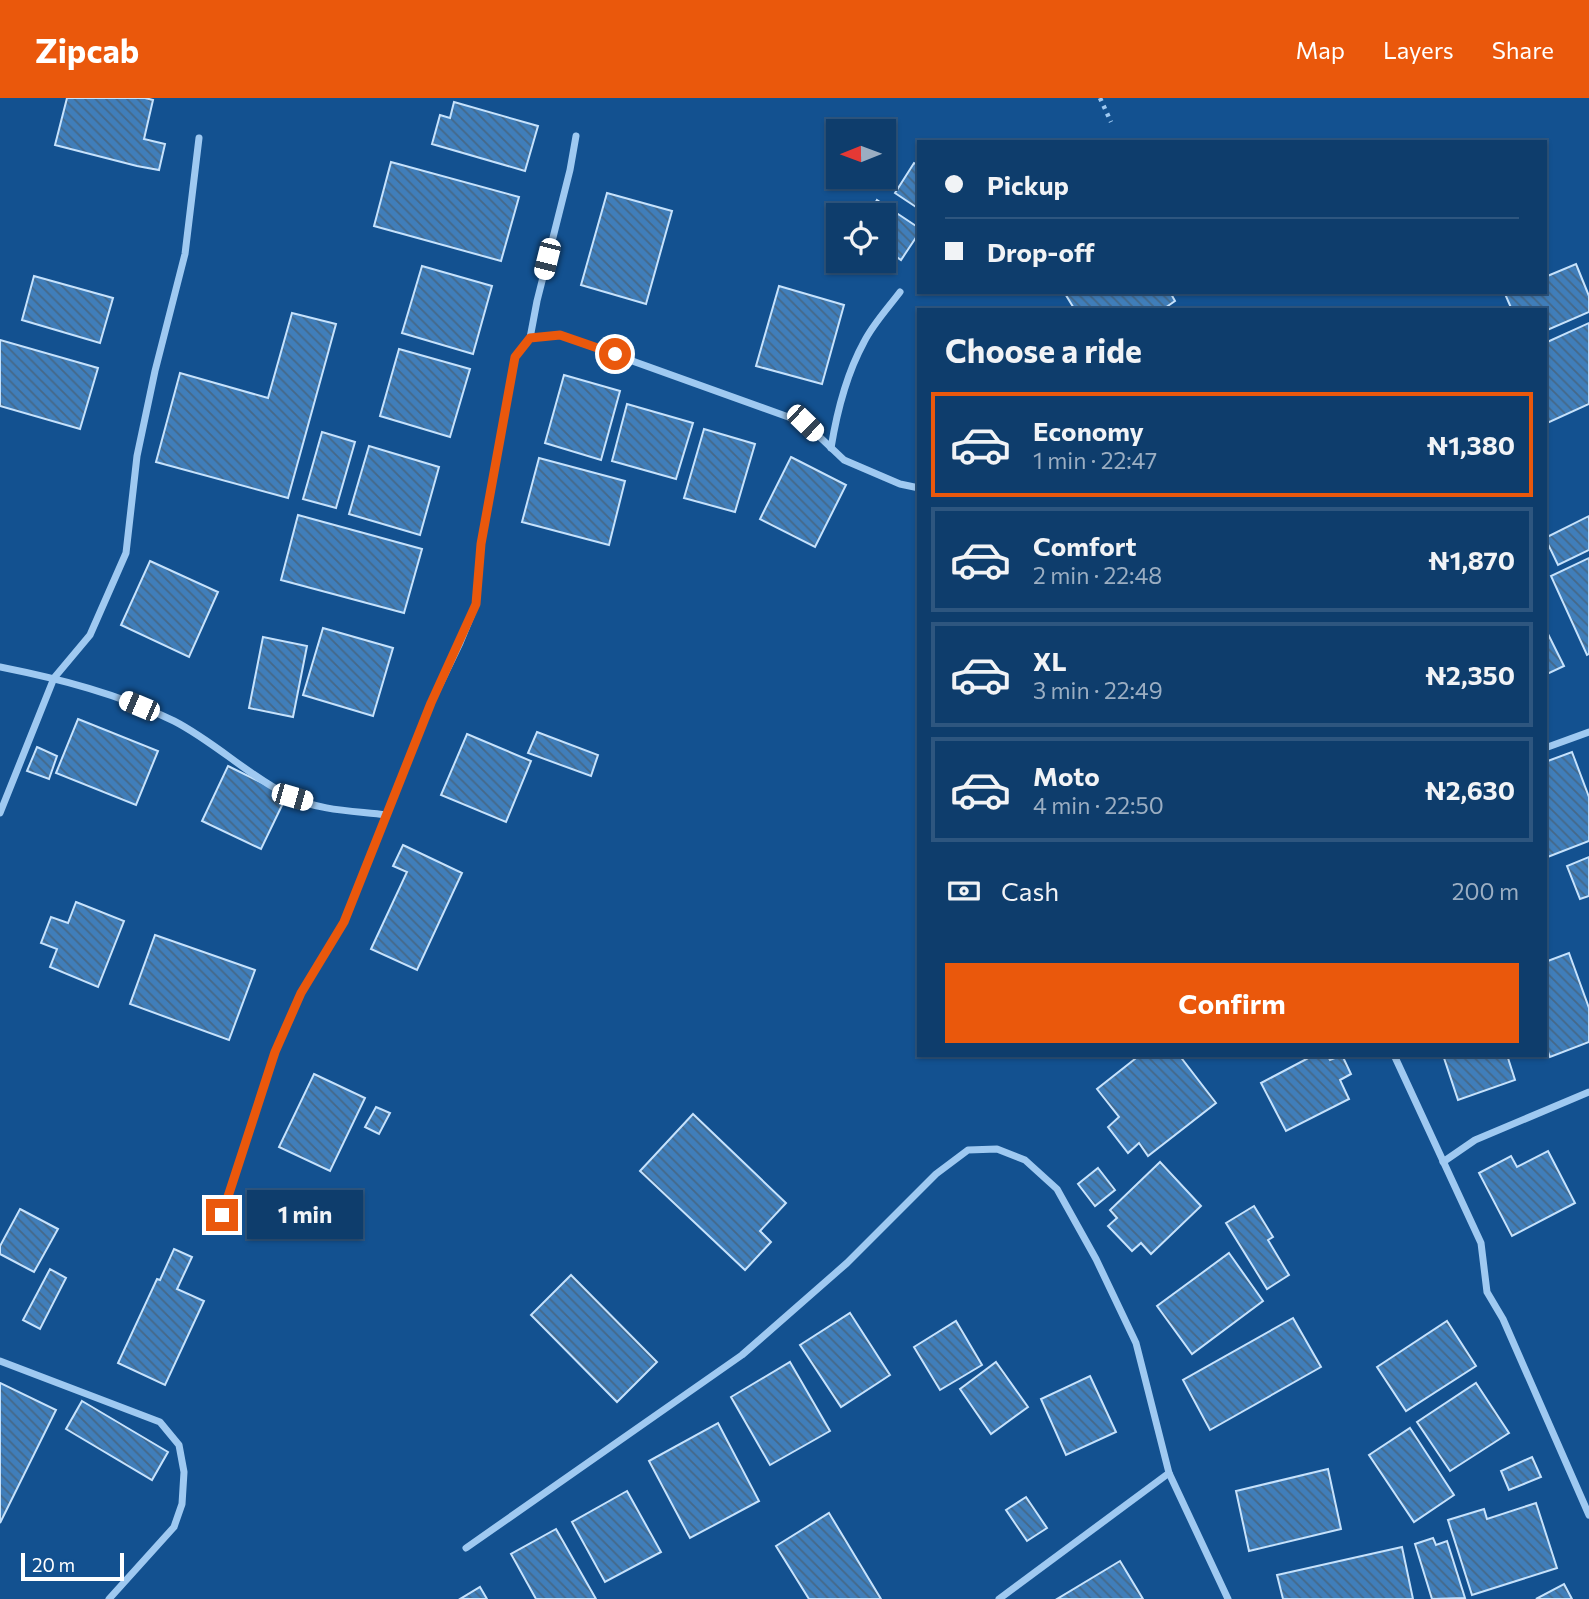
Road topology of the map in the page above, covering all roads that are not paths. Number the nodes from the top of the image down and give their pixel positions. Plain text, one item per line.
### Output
1 (576, 136) dead end
2 (199, 138) dead end
3 (900, 292) dead end
4 (530, 338) junction
5 (831, 448) junction
6 (917, 488) edge
7 (0, 667) edge
8 (54, 678) junction
9 (1589, 732) edge
10 (1547, 747) edge
11 (0, 813) edge
12 (386, 815) junction
13 (1395, 1057) edge
14 (1589, 1092) edge
15 (1443, 1162) junction
16 (222, 1215) dead end
17 (0, 1361) edge
18 (1169, 1473) junction
19 (1589, 1513) edge
20 (466, 1548) dead end
21 (109, 1599) edge
22 (999, 1599) edge
23 (1228, 1599) edge

1 - 4 street
2 - 8 street
3 - 5 street
4 - 5 street
4 - 12 street
5 - 6 street
7 - 8 street
8 - 11 street
8 - 12 street
9 - 10 street
12 - 16 street
13 - 15 street
14 - 15 street
15 - 19 street
17 - 21 street
18 - 20 street
18 - 22 street
18 - 23 street

